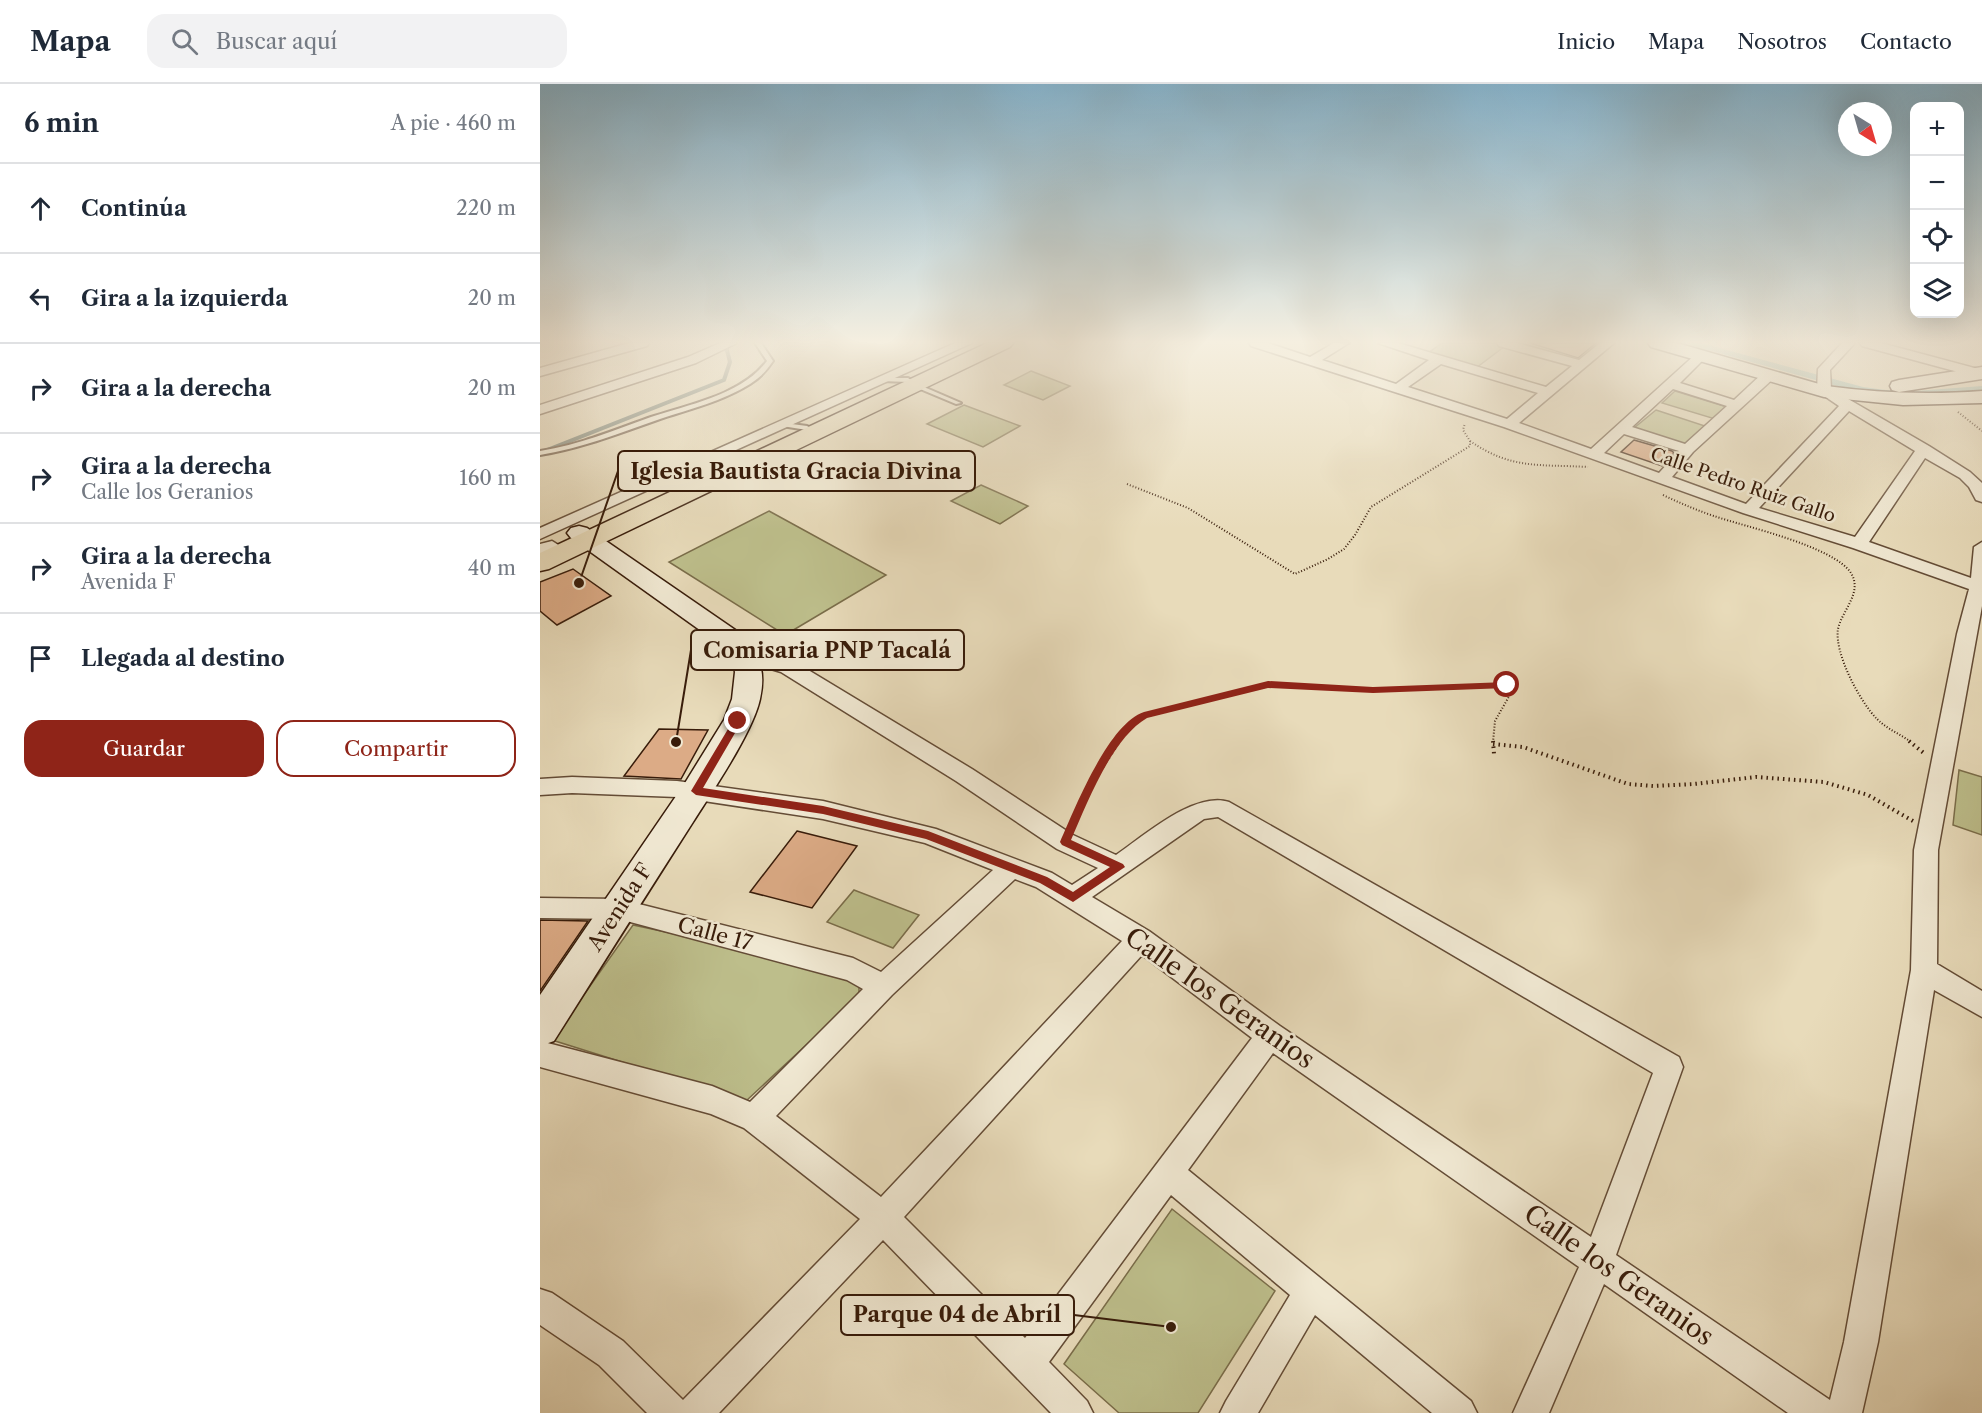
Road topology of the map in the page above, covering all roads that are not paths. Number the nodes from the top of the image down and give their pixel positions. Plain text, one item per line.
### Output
1 (555, 405) edge
2 (692, 405) edge
3 (828, 405) edge
4 (859, 405) edge
5 (862, 405) edge
6 (1450, 405) edge
7 (1533, 405) edge
8 (1648, 405) edge
9 (1736, 405) edge
10 (1847, 405) edge
11 (1850, 405) edge
12 (540, 410) edge
13 (1509, 424) junction
14 (784, 425) junction
15 (807, 428) junction
16 (1623, 429) junction
17 (1688, 449) junction
18 (1924, 449) junction
19 (540, 453) edge
20 (1593, 461) junction
21 (1660, 485) junction
22 (1982, 497) edge
23 (1749, 510) junction
24 (1858, 544) junction
25 (1982, 547) edge
26 (555, 548) edge
27 (1980, 580) edge
28 (735, 657) junction
29 (540, 787) edge
30 (697, 788) junction
31 (1119, 867) junction
32 (1011, 868) junction
33 (1073, 897) junction
34 (540, 908) edge
35 (619, 909) junction
36 (1140, 939) junction
37 (1924, 970) junction
38 (883, 987) junction
39 (1982, 1005) edge
40 (540, 1028) edge
41 (1270, 1035) junction
42 (540, 1054) edge
43 (754, 1118) junction
44 (1168, 1173) junction
45 (883, 1218) junction
46 (1598, 1260) junction
47 (1311, 1291) junction
48 (540, 1305) edge
49 (1027, 1364) junction
50 (672, 1413) edge
51 (695, 1413) edge
52 (1075, 1413) edge
53 (1239, 1413) edge
54 (1459, 1413) edge
55 (1531, 1413) edge
56 (1818, 1413) edge
57 (1844, 1413) edge

1 - 12 street
2 - 19 lane
3 - 14 street
4 - 15 highway
5 - 26 highway
6 - 13 street, Calle Pedro Ruiz Gallo
7 - 13 street
8 - 16 street
9 - 17 street
10 - 23 street
11 - 18 street
13 - 20 street, Calle Pedro Ruiz Gallo
14 - 15 lane
14 - 26 street
15 - 26 highway
16 - 17 street
16 - 20 street
17 - 21 street
18 - 22 street
18 - 24 street
20 - 21 street, Calle Pedro Ruiz Gallo
21 - 23 street, Calle Pedro Ruiz Gallo
23 - 24 street, Calle Pedro Ruiz Gallo
24 - 27 street, Calle Pedro Ruiz Gallo
25 - 27 street
26 - 28 street
27 - 37 street
28 - 30 street, Avenida F
28 - 31 street
29 - 30 street, Calle los Geranios
30 - 32 street, Calle los Geranios
30 - 35 street, Avenida F
31 - 33 street
31 - 46 street
32 - 33 street, Calle los Geranios
32 - 38 street
33 - 36 street, Calle los Geranios
34 - 35 street, Calle 17
35 - 38 street, Calle 17
35 - 40 street, Avenida F
36 - 41 street, Calle los Geranios
36 - 45 street
37 - 39 street
37 - 57 street
38 - 43 street
41 - 44 street
41 - 46 street, Calle los Geranios
42 - 43 street
43 - 45 street
44 - 47 street
44 - 49 street
45 - 49 street
45 - 51 street
46 - 55 street
46 - 56 street, Calle los Geranios
47 - 53 street
47 - 54 street
48 - 50 street
49 - 52 street

